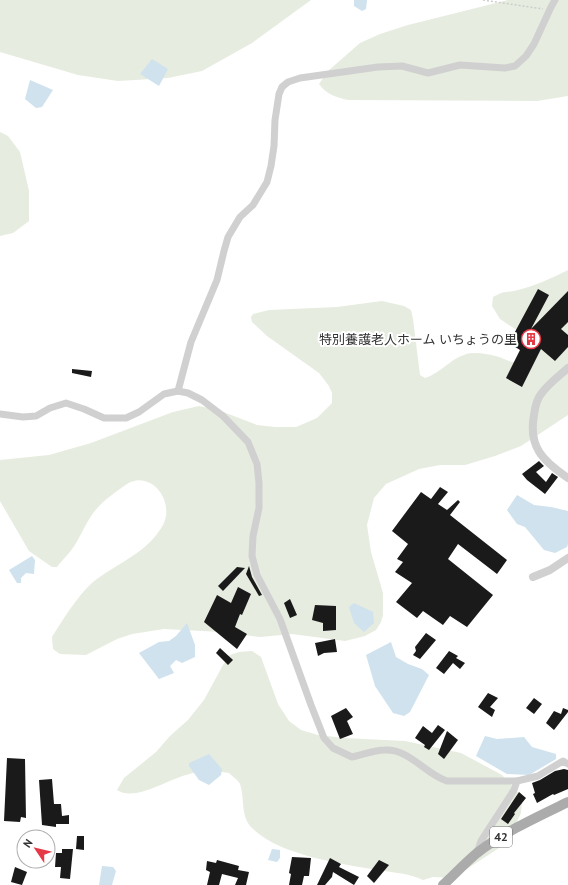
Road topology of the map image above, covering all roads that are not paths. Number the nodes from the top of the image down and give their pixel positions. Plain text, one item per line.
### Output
1 (555, 0) edge
2 (568, 368) edge
3 (178, 391) junction
4 (0, 414) edge
5 (568, 478) edge
6 (568, 558) edge
7 (533, 577) dead end
8 (568, 764) edge
9 (517, 781) junction
10 (568, 802) edge
11 (477, 853) junction
12 (443, 885) edge

1 - 3 street
2 - 5 street
3 - 4 street
3 - 9 street
6 - 7 street
8 - 9 street
9 - 11 street
10 - 11 main road, 42
11 - 12 main road, 42

